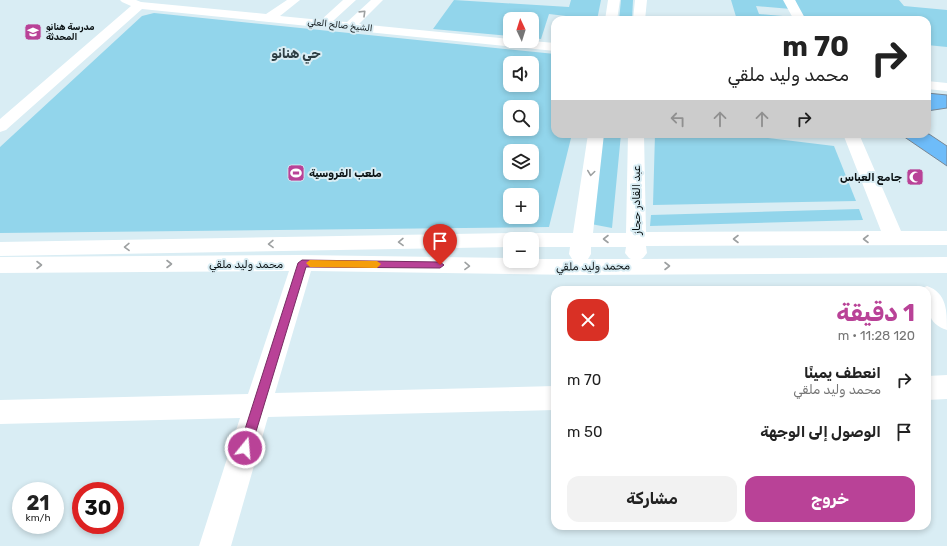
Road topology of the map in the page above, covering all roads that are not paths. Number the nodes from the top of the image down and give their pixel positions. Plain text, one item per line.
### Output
1 (126, 0) edge
2 (294, 0) edge
3 (350, 0) edge
4 (377, 0) edge
5 (614, 0) edge
6 (641, 0) edge
7 (789, 0) edge
8 (139, 5) junction
9 (612, 16) edge
10 (639, 16) edge
11 (798, 16) edge
12 (269, 18) junction
13 (323, 24) junction
14 (350, 26) junction
15 (551, 47) edge
16 (931, 85) edge
17 (947, 87) edge
18 (0, 127) edge
19 (595, 138) edge
20 (636, 138) edge
21 (853, 138) edge
22 (947, 238) edge
23 (582, 239) junction
24 (635, 239) junction
25 (894, 239) junction
26 (503, 240) edge
27 (539, 240) edge
28 (0, 249) edge
29 (302, 263) junction
30 (0, 265) edge
31 (947, 265) edge
32 (636, 266) junction
33 (904, 266) junction
34 (578, 267) junction
35 (920, 286) edge
36 (931, 300) edge
37 (947, 321) edge
38 (947, 387) edge
39 (931, 388) edge
40 (551, 398) edge
41 (257, 407) junction
42 (0, 412) edge
43 (215, 546) edge

1 - 8 street, الشيخ صالح العلي
2 - 12 street
3 - 13 street
14 -> 4 street
5 - 9 street
6 - 10 street
7 - 11 street
8 - 12 street, الشيخ صالح العلي
8 - 18 street
12 - 13 street, الشيخ صالح العلي
13 - 14 street, الشيخ صالح العلي
14 - 15 street, الشيخ صالح العلي
16 - 17 street
19 -> 23 street
20 - 24 street, عبد القادر حجاز
21 - 25 street
22 - 25 street
24 -> 23 street
23 - 27 street
23 - 34 street
25 -> 24 street
24 - 32 street, عبد القادر حجاز
26 -> 28 street, محمد وليد ملقي
30 -> 29 street, محمد وليد ملقي
29 -> 34 street, محمد وليد ملقي
29 - 41 street
31 - 33 street, محمد وليد ملقي
32 -> 33 street, محمد وليد ملقي
32 - 34 street, محمد وليد ملقي
33 - 35 street
36 - 37 street
38 - 39 street
40 - 41 street
41 - 42 street
41 - 43 street

